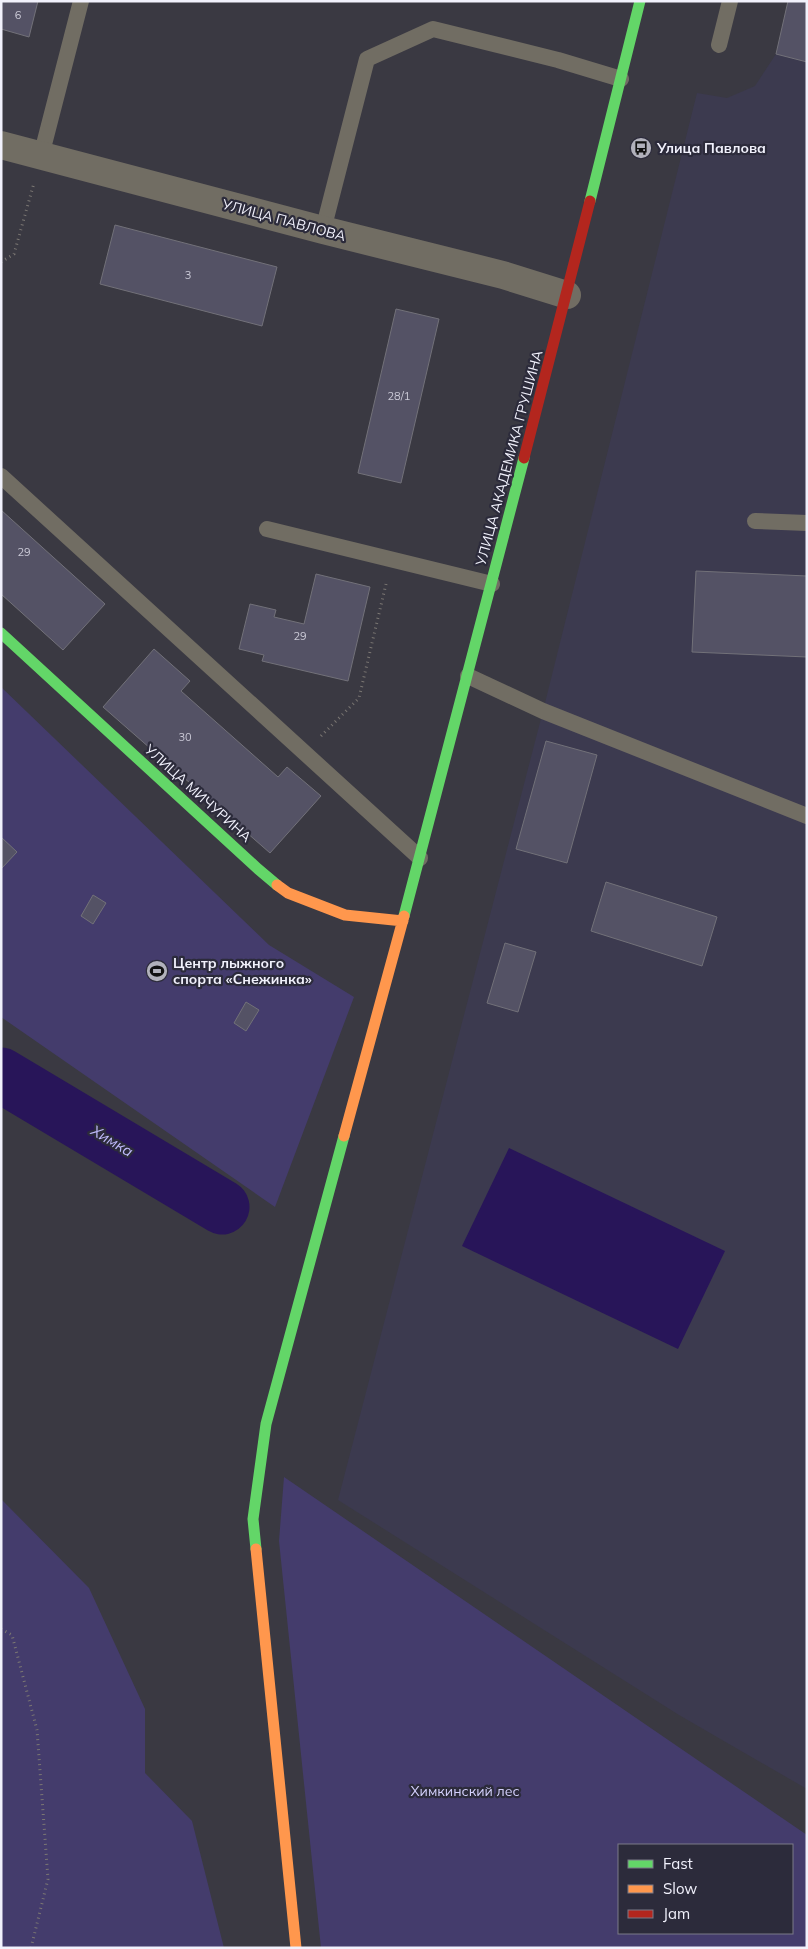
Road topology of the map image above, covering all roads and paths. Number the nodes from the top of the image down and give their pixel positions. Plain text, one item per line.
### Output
1 (81, 1) edge
2 (640, 1) edge
3 (730, 1) edge
4 (719, 45) dead end
5 (620, 79) junction
6 (1, 145) edge
7 (41, 156) junction
8 (323, 230) junction
9 (1, 262) edge
10 (567, 294) junction
11 (1, 476) edge
12 (755, 521) dead end
13 (807, 523) edge
14 (267, 529) dead end
15 (392, 560) junction
16 (492, 584) junction
17 (1, 633) edge
18 (468, 676) junction
19 (305, 752) junction
20 (807, 816) edge
21 (420, 858) junction
22 (403, 921) junction
23 (1, 1629) edge
24 (31, 1948) edge
25 (296, 1948) edge

1 - 7 lane
2 - 5 street, УЛИЦА АКАДЕМИКА ГРУШИНА
3 - 4 lane
5 - 8 lane
5 - 10 street, УЛИЦА АКАДЕМИКА ГРУШИНА
6 - 7 street, УЛИЦА ПАВЛОВА
7 - 8 street, УЛИЦА ПАВЛОВА
7 - 9 path
8 - 10 street, УЛИЦА ПАВЛОВА
10 - 16 street, УЛИЦА АКАДЕМИКА ГРУШИНА
11 - 19 lane
12 - 13 lane
14 - 15 lane
15 - 16 lane
15 - 19 path
16 - 18 street, УЛИЦА АКАДЕМИКА ГРУШИНА
17 - 22 street, УЛИЦА МИЧУРИНА
18 - 20 lane
18 - 21 street, УЛИЦА АКАДЕМИКА ГРУШИНА
19 - 21 lane
21 - 22 street, УЛИЦА АКАДЕМИКА ГРУШИНА
22 - 25 street, УЛИЦА АКАДЕМИКА ГРУШИНА
23 - 24 path

